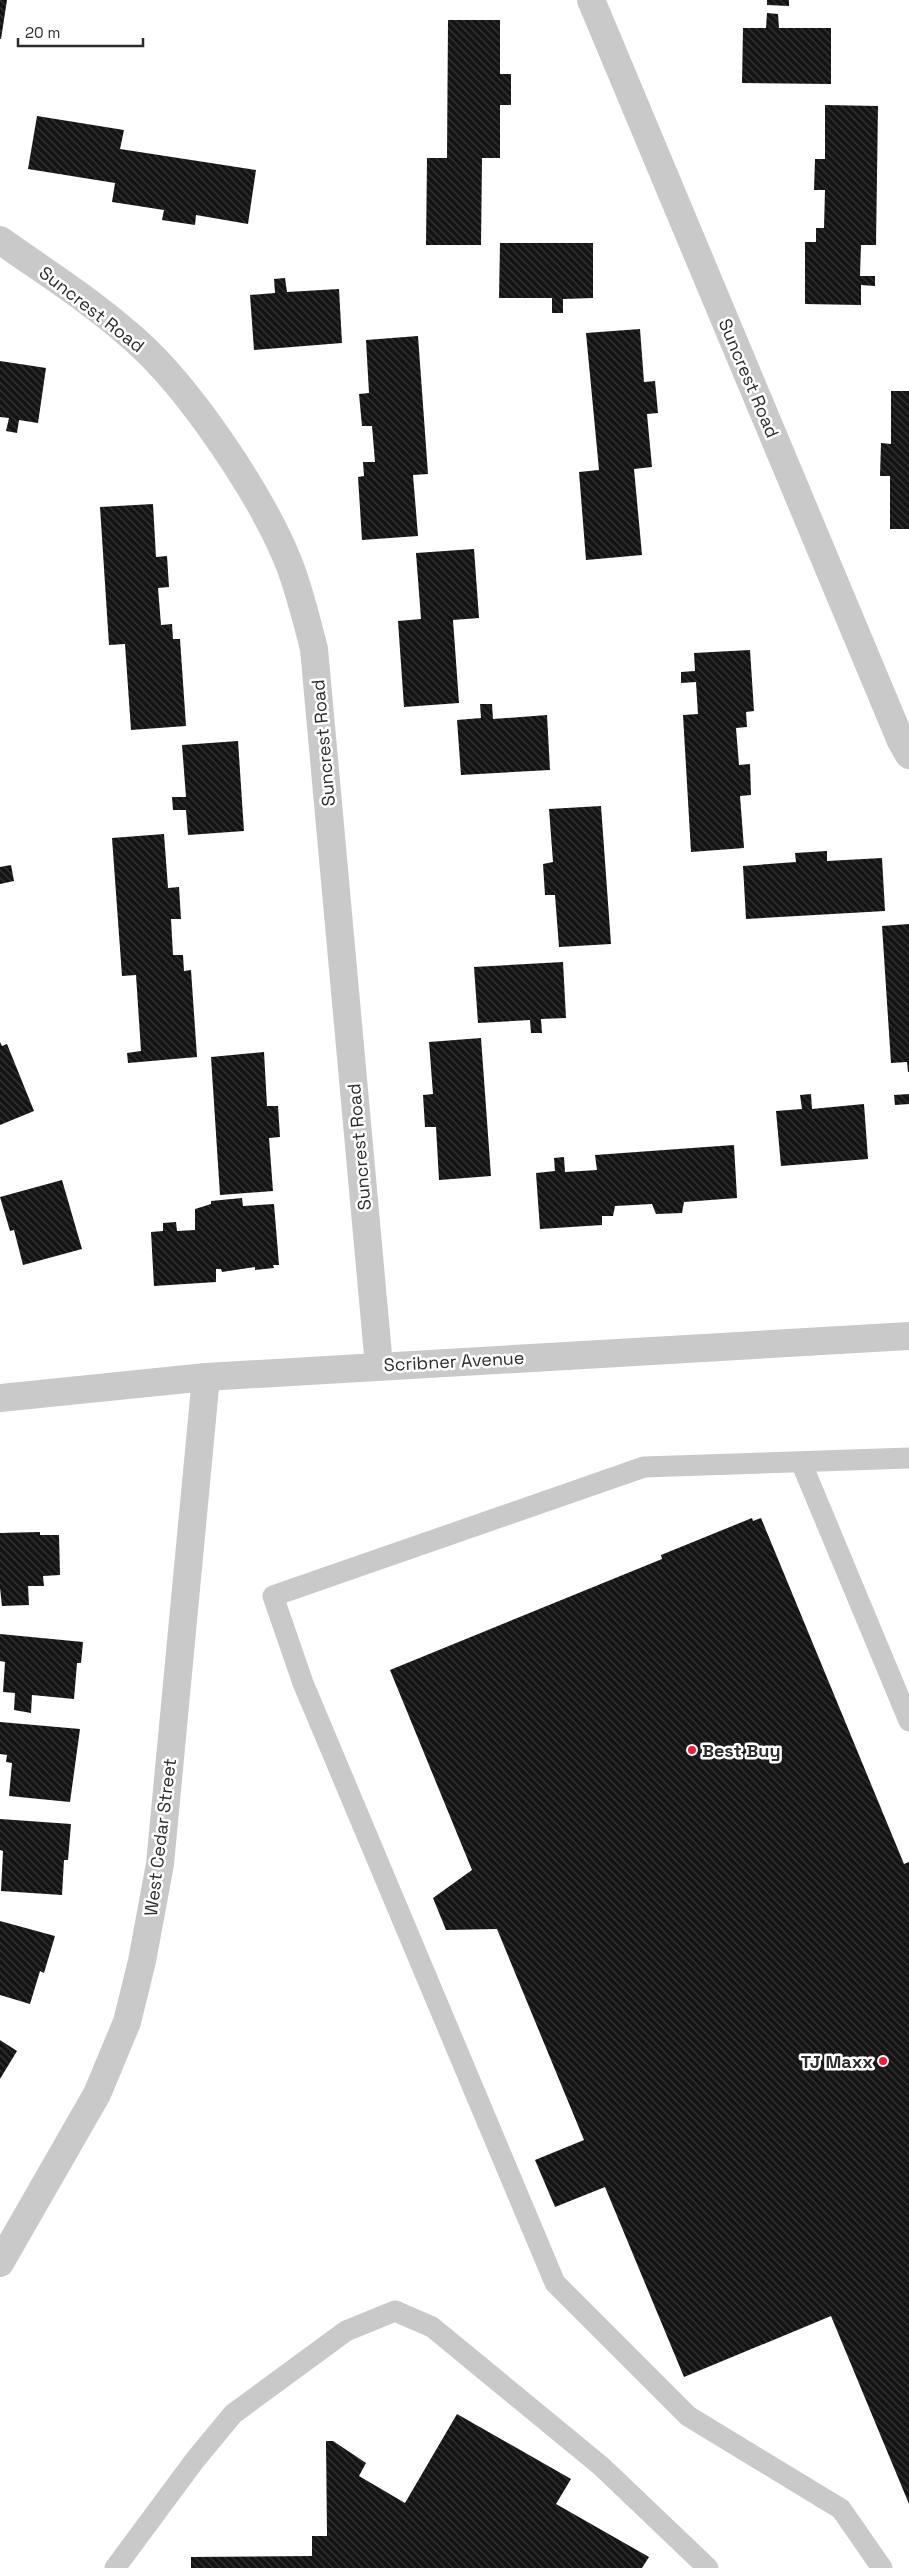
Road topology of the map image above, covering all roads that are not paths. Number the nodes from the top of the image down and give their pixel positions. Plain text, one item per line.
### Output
1 (591, 0) edge
2 (0, 240) edge
3 (909, 755) edge
4 (909, 1336) edge
5 (379, 1366) junction
6 (206, 1377) junction
7 (0, 1398) edge
8 (909, 1458) edge
9 (801, 1462) junction
10 (909, 1721) edge
11 (0, 2264) edge
12 (115, 2568) edge
13 (708, 2568) edge
14 (882, 2568) edge

1 - 3 street, Suncrest Road
2 - 5 street, Suncrest Road
4 - 5 street, Scribner Avenue
5 - 6 street, Scribner Avenue
6 - 7 street, Scribner Avenue
6 - 11 street, West Cedar Street
8 - 9 lane
9 - 10 lane
9 - 14 lane
12 - 13 lane

